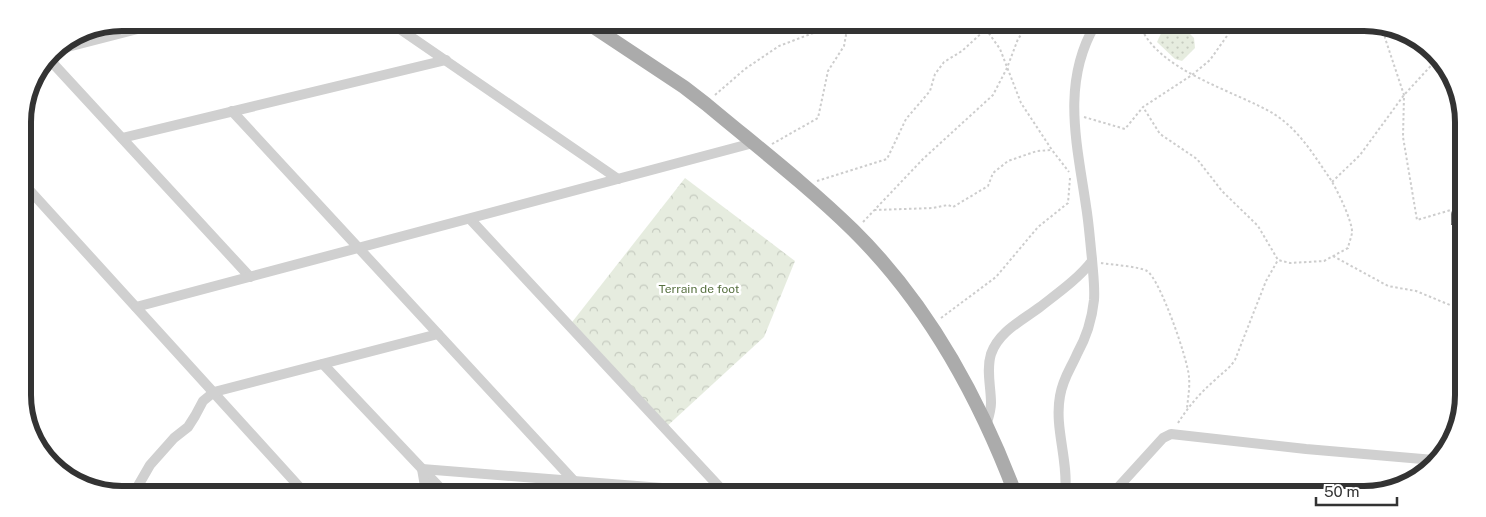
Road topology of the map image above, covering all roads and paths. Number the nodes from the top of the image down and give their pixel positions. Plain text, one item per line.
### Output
1 (131, 31) edge
2 (403, 31) edge
3 (601, 31) edge
4 (819, 31) edge
5 (847, 31) edge
6 (984, 31) edge
7 (987, 31) edge
8 (1024, 31) edge
9 (1091, 31) edge
10 (1142, 31) edge
11 (1231, 31) edge
12 (1385, 34) edge
13 (72, 47) edge
14 (446, 60) junction
15 (53, 63) edge
16 (1433, 64) edge
17 (1007, 68) junction
18 (1192, 75) junction
19 (1404, 95) junction
20 (706, 104) junction
21 (1143, 107) junction
22 (232, 111) junction
23 (1074, 113) junction
24 (122, 138) junction
25 (757, 147) junction
26 (1052, 150) junction
27 (618, 179) junction
28 (1332, 182) junction
29 (803, 186) junction
30 (31, 192) edge
31 (1455, 209) edge
32 (874, 210) junction
33 (470, 219) junction
34 (854, 231) junction
35 (359, 248) junction
36 (1333, 256) junction
37 (1278, 260) junction
38 (1092, 261) junction
39 (250, 277) junction
40 (1455, 306) edge
41 (136, 308) junction
42 (931, 325) junction
43 (438, 334) junction
44 (323, 364) junction
45 (214, 392) junction
46 (1187, 408) junction
47 (986, 426) junction
48 (1171, 434) junction
49 (1428, 459) edge
50 (422, 469) junction
51 (574, 481) junction
52 (139, 486) edge
53 (299, 486) edge
54 (425, 486) edge
55 (438, 486) edge
56 (637, 486) edge
57 (718, 486) edge
58 (1012, 486) edge
59 (1065, 486) edge
60 (1119, 486) edge

1 - 13 street
2 - 14 street
3 - 20 main road
4 - 20 path
5 - 25 path
6 - 29 path
7 - 17 path
8 - 17 path
9 - 23 street
10 - 18 path
11 - 18 path
12 - 19 path
14 - 22 street
14 - 27 street
15 - 24 street
16 - 19 path
17 - 26 path
17 - 32 path
18 - 21 path
18 - 28 path
19 - 28 path
19 - 31 path
20 - 25 main road
21 - 23 path
21 - 37 path
22 - 24 street
22 - 35 street
23 - 38 street
24 - 39 street
25 - 27 street
25 - 29 main road
26 - 32 path
26 - 42 path
27 - 33 street
28 - 36 path
29 - 34 main road
30 - 41 street
32 - 34 path
33 - 35 street
33 - 57 street
34 - 42 main road
35 - 39 street
35 - 43 street
36 - 37 path
36 - 40 path
37 - 46 path
38 - 46 path
38 - 47 street
38 - 59 street
39 - 41 street
41 - 45 street
42 - 47 main road
43 - 44 street
43 - 51 street
44 - 45 street
44 - 50 street
45 - 52 street
45 - 53 street
46 - 48 path
47 - 58 main road
48 - 49 street
48 - 60 street
50 - 51 street
50 - 54 street
50 - 55 street
51 - 56 street

